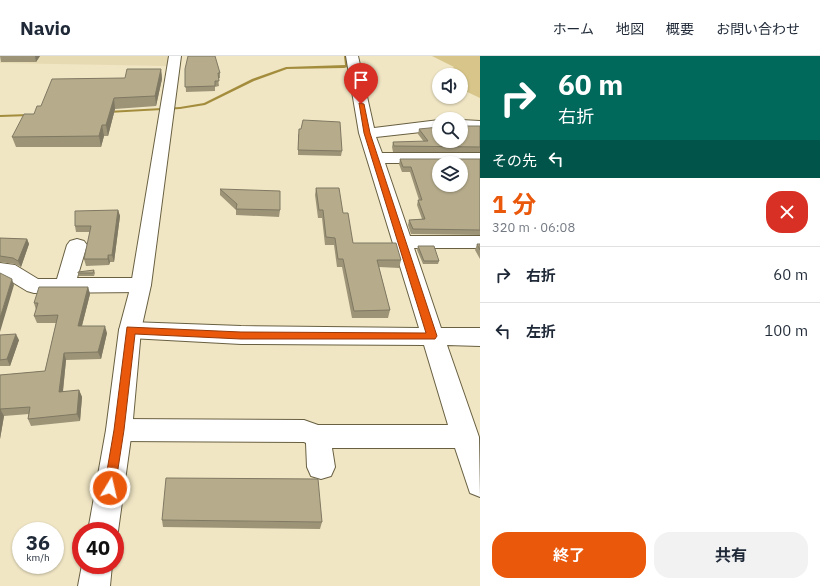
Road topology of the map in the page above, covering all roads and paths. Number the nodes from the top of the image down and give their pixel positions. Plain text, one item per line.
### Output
1 (175, 56) edge
2 (352, 56) edge
3 (468, 125) edge
4 (432, 126) edge
5 (480, 126) edge
6 (367, 133) junction
7 (375, 158) junction
8 (480, 158) edge
9 (402, 242) junction
10 (480, 242) edge
11 (77, 244) dead end
12 (0, 270) edge
13 (141, 285) junction
14 (64, 286) junction
15 (130, 330) junction
16 (432, 336) junction
17 (480, 337) edge
18 (119, 430) junction
19 (318, 436) junction
20 (473, 450) edge
21 (321, 467) dead end
22 (480, 484) edge
23 (104, 522) edge
24 (96, 574) edge
25 (94, 586) edge

1 - 13 street
2 - 6 street
3 - 5 street
4 - 6 street
6 - 7 street
7 - 8 street
7 - 9 street
9 - 10 street
9 - 16 street
11 - 14 street
12 - 14 street
13 - 14 street
13 - 15 street
15 - 16 street
15 - 18 street
16 - 17 street
16 - 20 street
18 - 19 street
18 - 23 street
19 - 20 street
19 - 21 street
20 - 22 street
24 - 25 street

